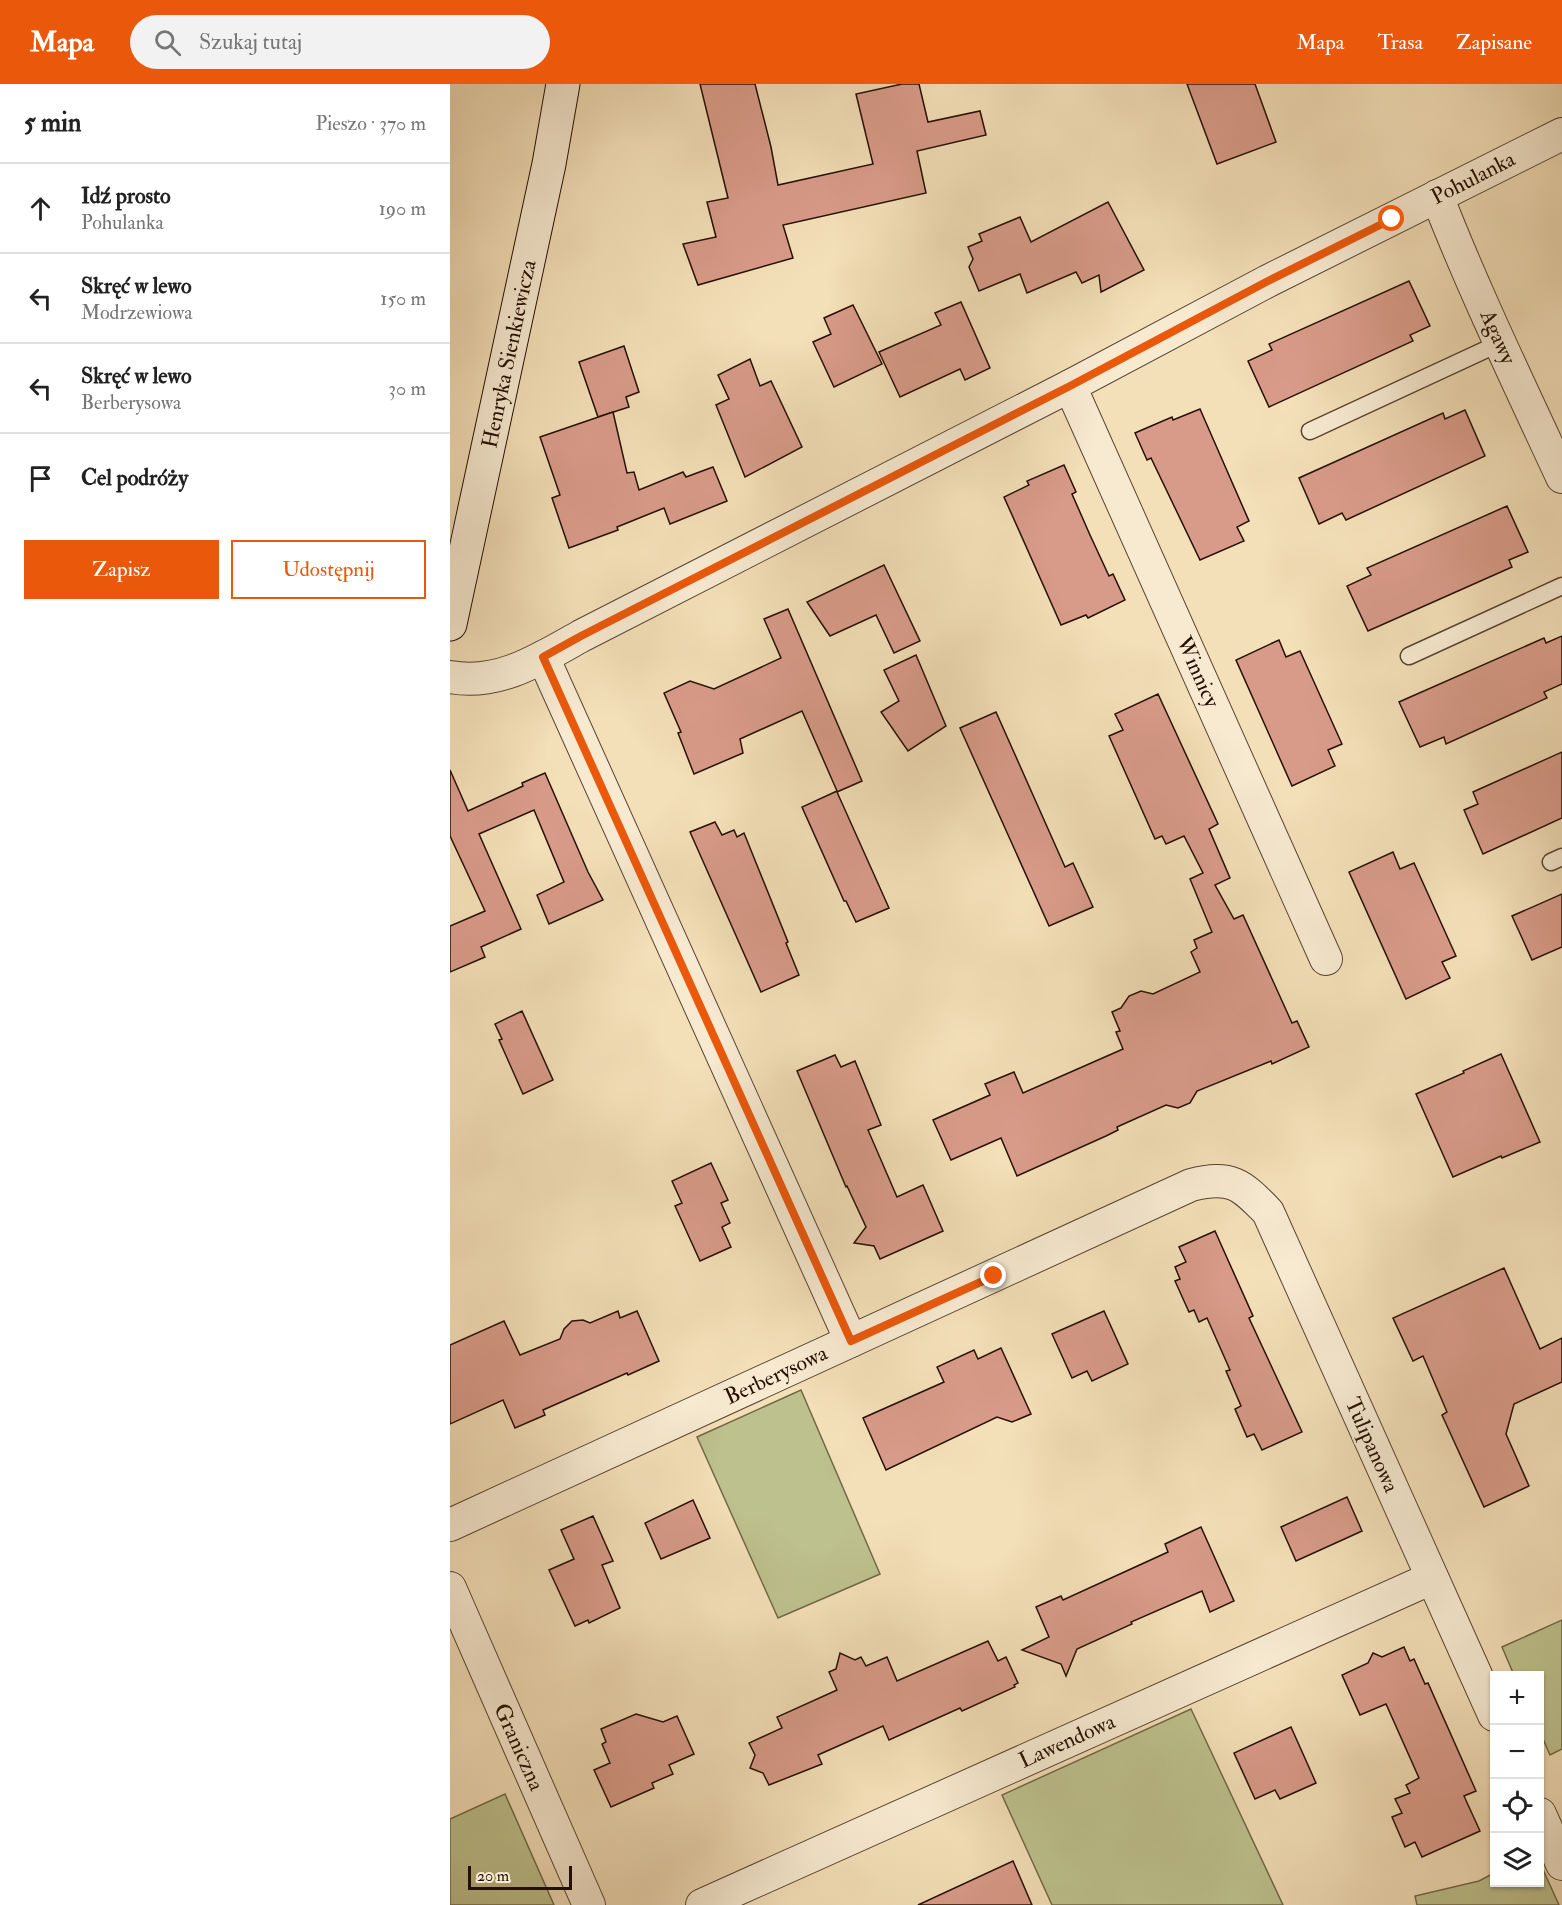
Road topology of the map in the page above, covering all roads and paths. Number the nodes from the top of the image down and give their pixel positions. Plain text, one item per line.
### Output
1 (563, 84) edge
2 (1562, 134) edge
3 (1437, 196) junction
4 (1500, 343) junction
5 (1070, 386) junction
6 (1310, 431) dead end
7 (1562, 477) edge
8 (1562, 586) edge
9 (450, 624) edge
10 (1409, 656) dead end
11 (543, 657) junction
12 (450, 677) edge
13 (1326, 959) dead end
14 (1237, 1184) joint
15 (851, 1341) junction
16 (450, 1525) edge
17 (1432, 1578) junction
18 (450, 1588) edge
19 (1490, 1706) edge
20 (1544, 1825) edge
21 (1562, 1864) edge
22 (589, 1905) edge
23 (702, 1905) edge

1 - 9 street, Henryka Sienkiewicza
2 - 3 street, Pohulanka
3 - 4 street, Agawy
3 - 5 street, Pohulanka
4 - 6 lane
4 - 7 street, Agawy
5 - 11 street, Pohulanka
5 - 13 street, Winnicy
8 - 10 lane
11 - 12 street, Pohulanka
11 - 15 street
14 - 15 street, Berberysowa
14 - 17 street, Tulipanowa
15 - 16 street, Berberysowa
17 - 19 street, Tulipanowa
17 - 23 street, Lawendowa
18 - 22 street, Graniczna
20 - 21 street

